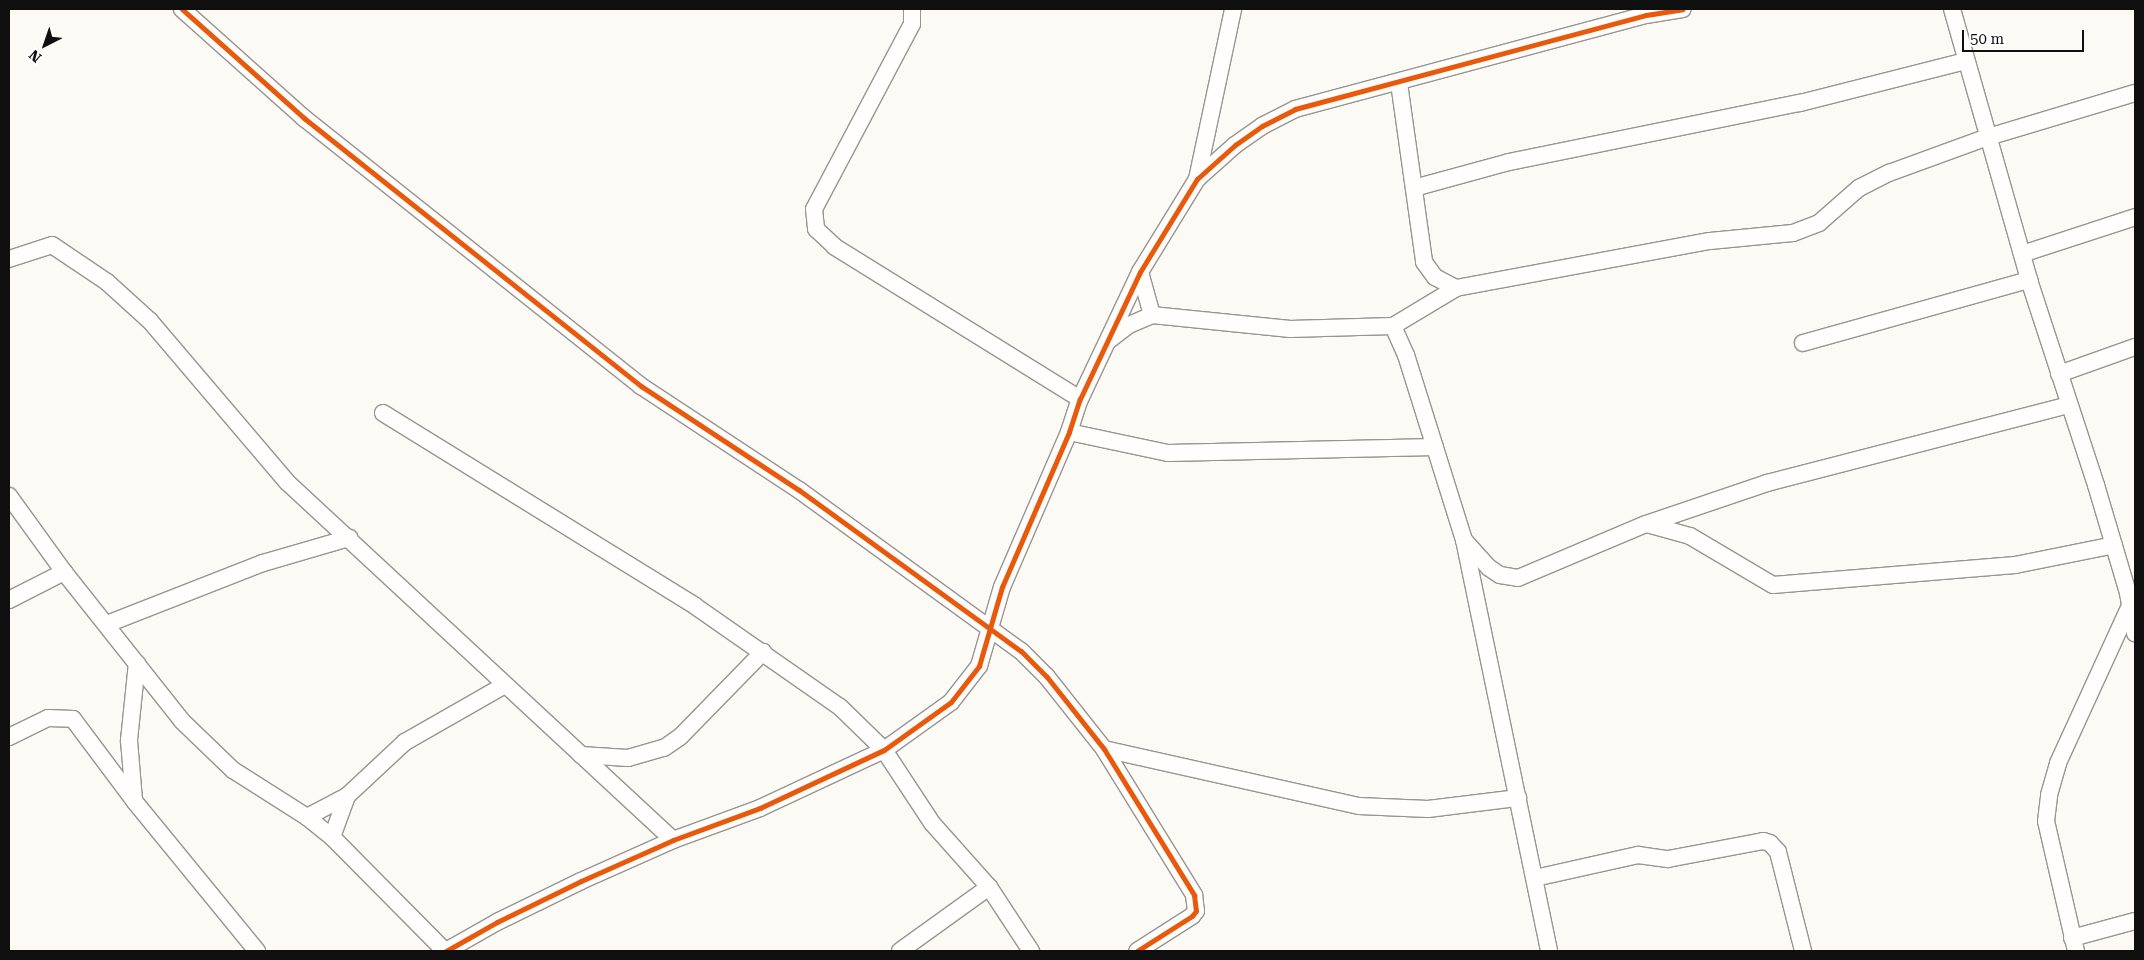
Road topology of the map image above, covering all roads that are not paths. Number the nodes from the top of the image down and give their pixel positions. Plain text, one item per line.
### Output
1 (182, 9) edge
2 (912, 9) edge
3 (1233, 9) edge
4 (1683, 9) edge
5 (1952, 9) edge
6 (1966, 61) junction
7 (1399, 83) junction
8 (2135, 93) edge
9 (1988, 137) junction
10 (1197, 180) junction
11 (1414, 188) junction
12 (2135, 217) edge
13 (2022, 254) junction
14 (9, 259) edge
15 (1140, 272) junction
16 (2029, 280) junction
17 (1456, 288) junction
18 (1152, 316) junction
19 (1393, 326) junction
20 (1109, 340) junction
21 (1803, 343) dead end
22 (2135, 347) edge
23 (2059, 374) junction
24 (1080, 399) junction
25 (2069, 404) junction
26 (383, 414) dead end
27 (1069, 432) junction
28 (1435, 447) junction
29 (9, 496) edge
30 (1646, 524) junction
31 (349, 538) junction
32 (1464, 540) junction
33 (2114, 545) junction
34 (64, 572) junction
35 (2131, 597) edge
36 (9, 600) edge
37 (107, 624) junction
38 (992, 630) junction
39 (2135, 633) edge
40 (763, 652) junction
41 (137, 663) junction
42 (503, 686) junction
43 (9, 737) edge
44 (1104, 749) junction
45 (884, 750) junction
46 (581, 755) junction
47 (347, 796) junction
48 (1518, 798) junction
49 (135, 802) junction
50 (307, 817) junction
51 (332, 837) junction
52 (673, 840) junction
53 (1535, 878) junction
54 (989, 886) junction
55 (2135, 921) edge
56 (2074, 945) edge
57 (257, 951) edge
58 (445, 951) edge
59 (900, 951) edge
60 (1031, 951) edge
61 (1137, 951) edge
62 (1548, 951) edge
63 (1803, 951) edge

1 - 38 street
2 - 24 street
3 - 10 street
4 - 7 street
5 - 6 street
6 - 9 street
6 - 11 street
7 - 10 street
7 - 11 street
8 - 9 street
9 - 13 street
9 - 17 street
10 - 15 street
11 - 17 street
12 - 13 street
13 - 16 street
14 - 31 street
15 - 18 street
15 - 20 street
16 - 21 street
16 - 23 street
17 - 19 street
18 - 19 street
18 - 20 street
19 - 28 street
20 - 24 street
22 - 23 street
23 - 25 street
24 - 27 street
25 - 30 street
25 - 33 street
26 - 40 street
27 - 28 street
27 - 38 street
28 - 32 street
29 - 34 street
30 - 32 street
30 - 33 street
31 - 37 street
31 - 42 street
32 - 48 street
33 - 35 street
34 - 36 street
34 - 37 street
35 - 39 street
35 - 56 street
37 - 41 street
38 - 44 street
38 - 45 street
40 - 45 street
40 - 46 street
41 - 49 street
41 - 50 street
42 - 46 street
42 - 47 street
43 - 49 street
44 - 48 street
44 - 61 street
45 - 52 street
45 - 54 street
46 - 52 street
47 - 50 street
47 - 51 street
48 - 53 street
49 - 57 street
50 - 51 street
51 - 58 street
52 - 58 street
53 - 62 street
53 - 63 street
54 - 59 street
54 - 60 street
55 - 56 street

